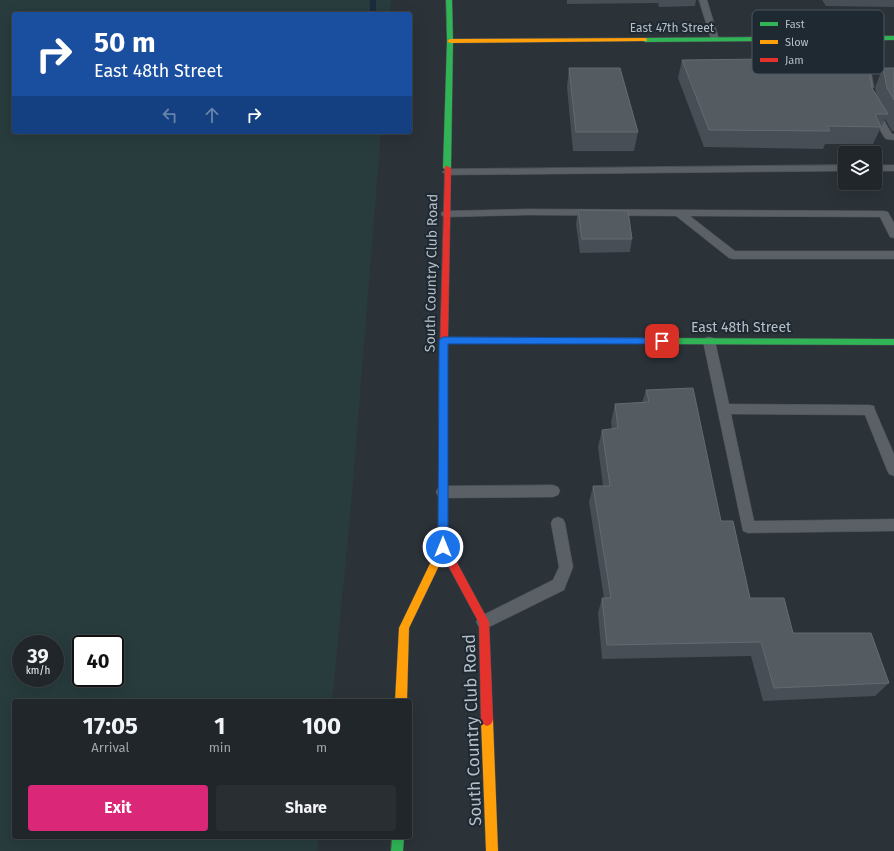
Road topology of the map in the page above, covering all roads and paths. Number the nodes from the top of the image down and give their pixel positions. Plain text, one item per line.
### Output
1 (449, 0) edge
2 (703, 0) edge
3 (715, 39) junction
4 (752, 39) edge
5 (450, 41) junction
6 (866, 74) edge
7 (894, 138) edge
8 (838, 168) edge
9 (882, 168) edge
10 (894, 168) edge
11 (447, 172) junction
12 (679, 212) junction
13 (446, 214) junction
14 (894, 234) edge
15 (894, 255) edge
16 (443, 340) junction
17 (709, 341) junction
18 (894, 342) edge
19 (723, 409) junction
20 (894, 470) edge
21 (553, 491) dead end
22 (443, 492) junction
23 (558, 523) dead end
24 (894, 525) edge
25 (443, 547) junction
26 (484, 622) junction
27 (402, 699) edge
28 (398, 839) edge
29 (398, 851) edge
30 (492, 851) edge

1 - 5 street, South Country Club Road
2 - 3 lane
3 - 4 street, East 47th Street
3 - 5 street, East 47th Street
5 - 11 street, South Country Club Road
6 - 7 lane
8 - 11 lane
9 - 10 lane
11 - 13 street, South Country Club Road
12 - 13 lane
12 - 14 lane
12 - 15 lane
13 - 16 street, South Country Club Road
16 - 17 street, East 48th Street
16 - 22 street, South Country Club Road
17 - 18 street, East 48th Street
17 - 19 lane
19 - 20 lane
19 - 24 lane
21 - 22 lane
22 - 25 street, South Country Club Road
23 - 26 lane
25 - 26 street, South Country Club Road
25 - 27 street, South Country Club Road
26 - 30 street, South Country Club Road
28 - 29 street

